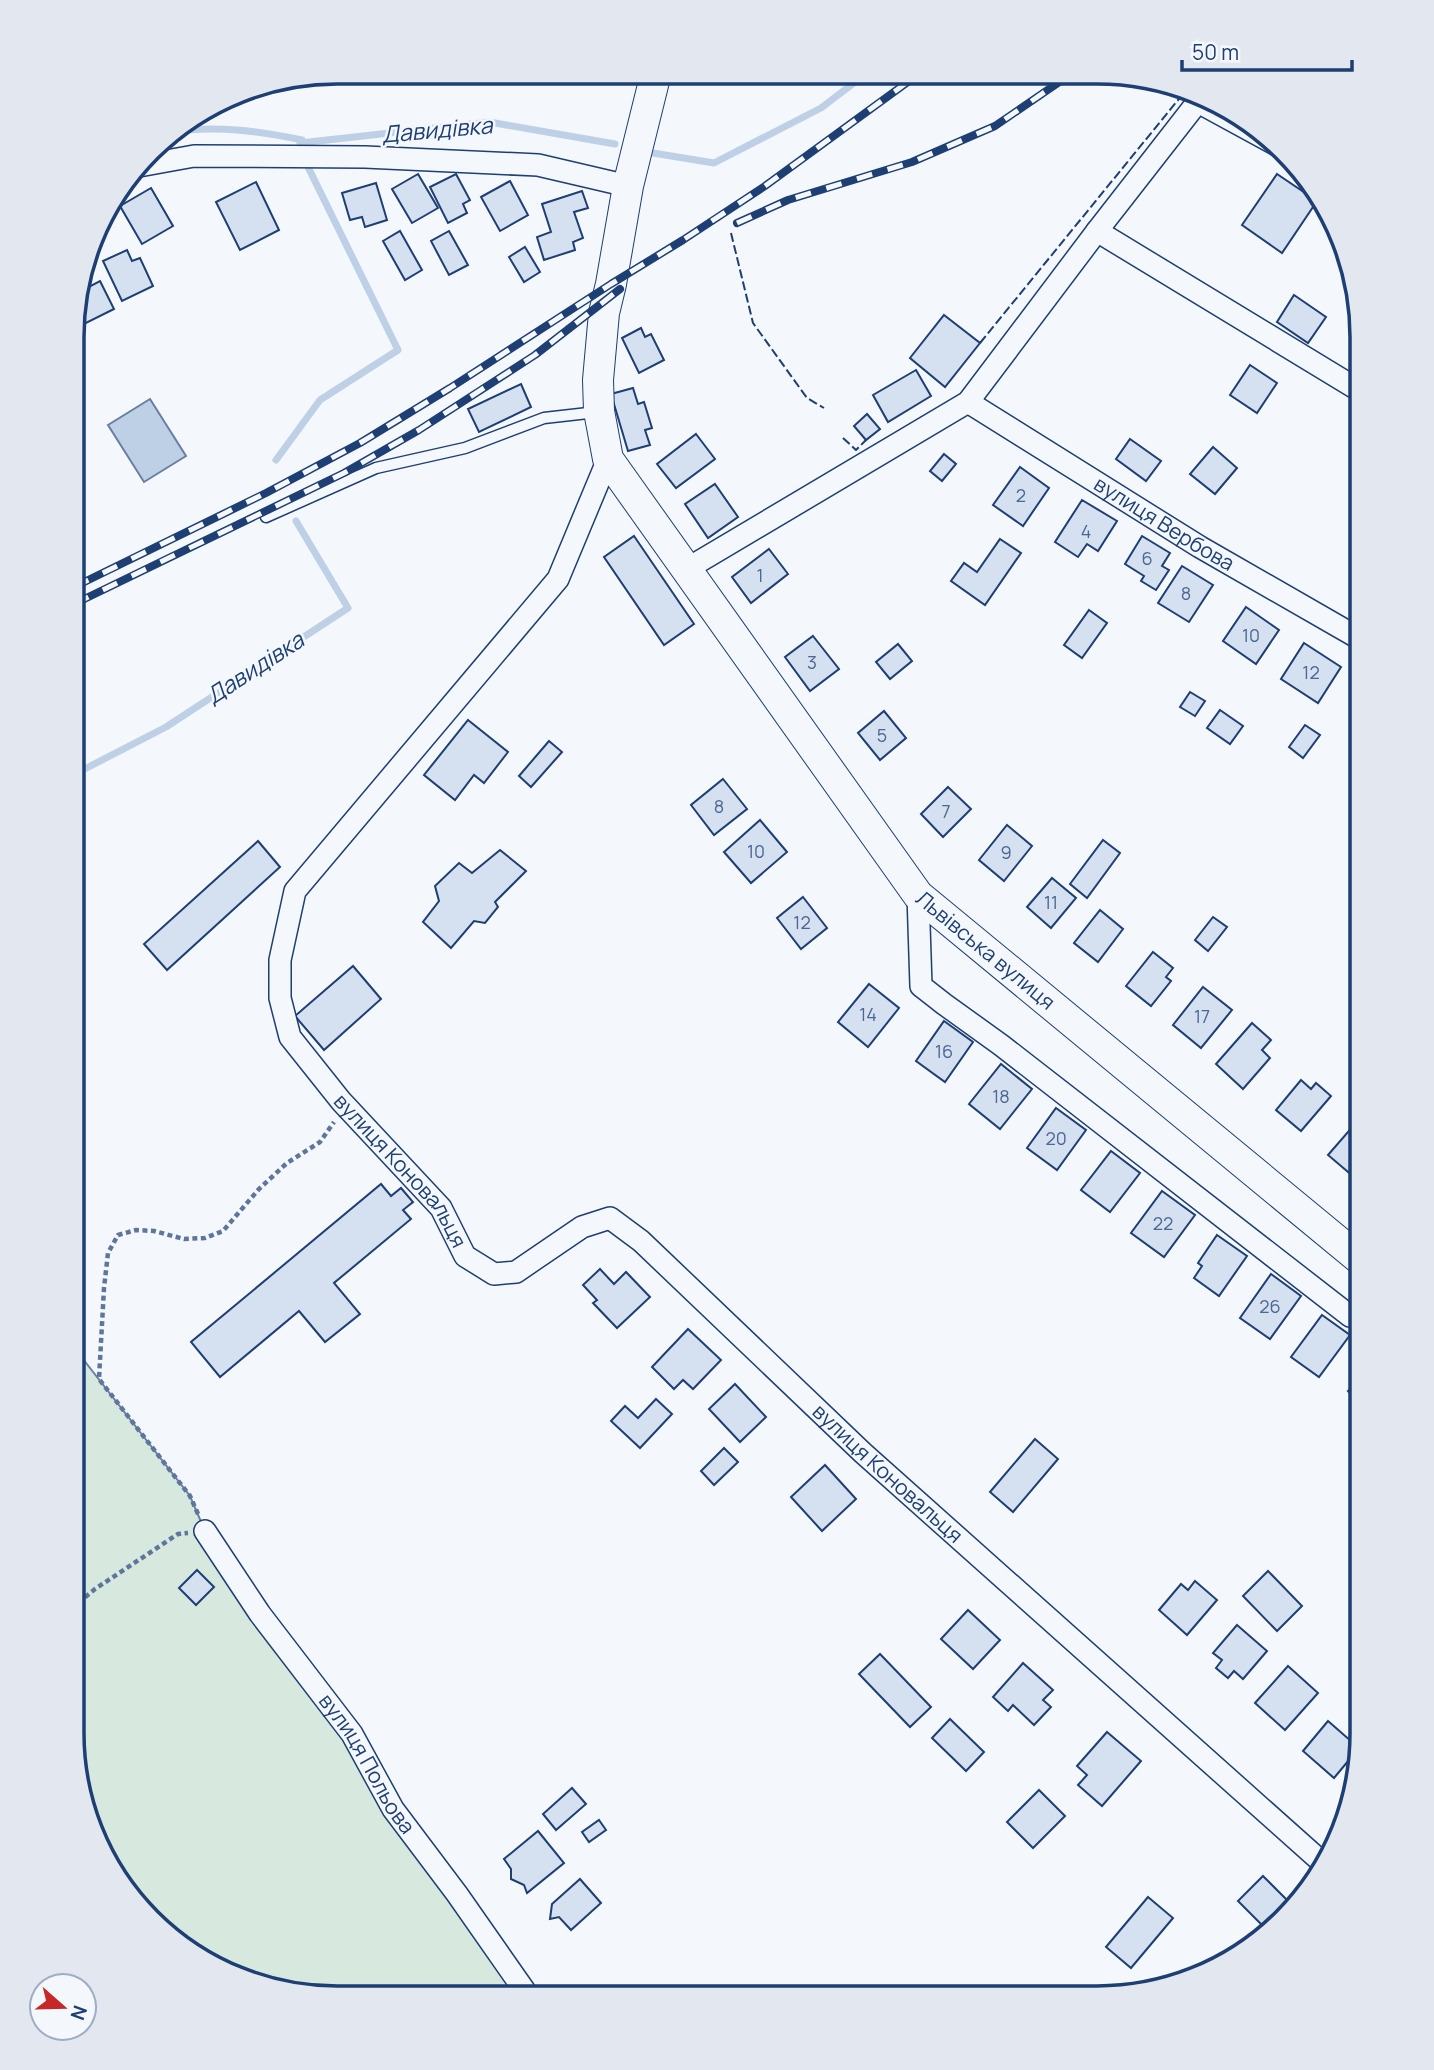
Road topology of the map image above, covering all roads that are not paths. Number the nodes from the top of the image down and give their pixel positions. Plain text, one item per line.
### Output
1 (653, 84) edge
2 (1195, 104) edge
3 (153, 163) edge
4 (628, 186) junction
5 (1097, 231) junction
6 (1350, 385) edge
7 (968, 402) junction
8 (600, 411) junction
9 (608, 459) junction
10 (266, 517) dead end
11 (685, 570) junction
12 (1350, 633) edge
13 (918, 895) junction
14 (1350, 1251) edge
15 (1350, 1316) dead end
16 (205, 1531) road end
17 (1317, 1858) edge
18 (521, 1986) edge

1 - 4 street
2 - 5 street
3 - 4 street
4 - 8 street
5 - 6 street
5 - 7 street
7 - 11 street
7 - 12 street, вулиця Вербова
8 - 9 street
8 - 10 lane
9 - 11 street, Львівська вулиця
9 - 17 street, вулиця Коновальця
11 - 13 street, Львівська вулиця
13 - 14 street, Львівська вулиця
13 - 15 street
16 - 18 street, вулиця Польова

